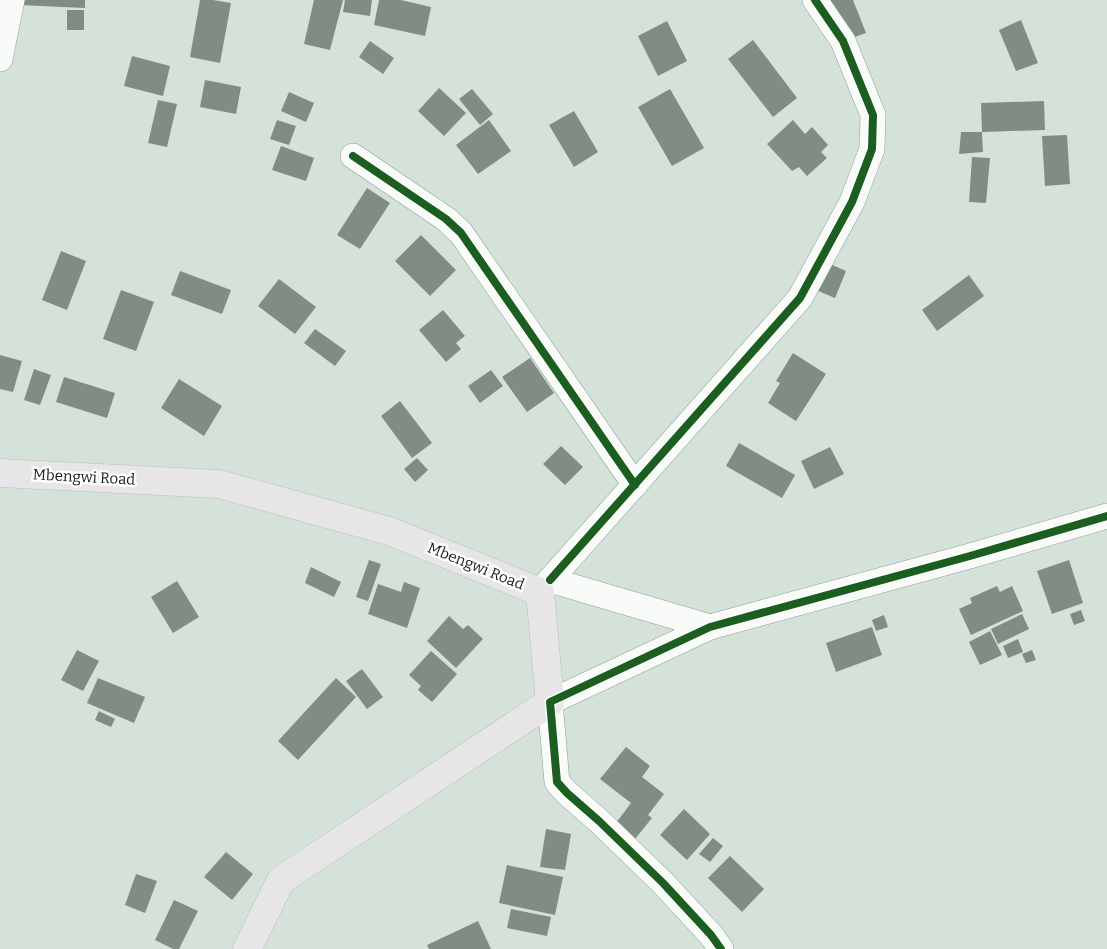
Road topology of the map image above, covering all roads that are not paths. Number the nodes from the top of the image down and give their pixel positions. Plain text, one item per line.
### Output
1 (12, 0) edge
2 (815, 0) edge
3 (0, 59) edge
4 (353, 156) dead end
5 (0, 473) edge
6 (635, 485) junction
7 (1107, 516) edge
8 (545, 586) junction
9 (710, 628) junction
10 (550, 702) junction
11 (247, 949) edge
12 (721, 949) edge

1 - 3 street
2 - 6 street
4 - 6 street
5 - 8 main road, Mbengwi Road
6 - 8 street
7 - 9 street
8 - 9 street
8 - 10 main road, Mbengwi Road
9 - 10 street
10 - 11 main road
10 - 12 street

